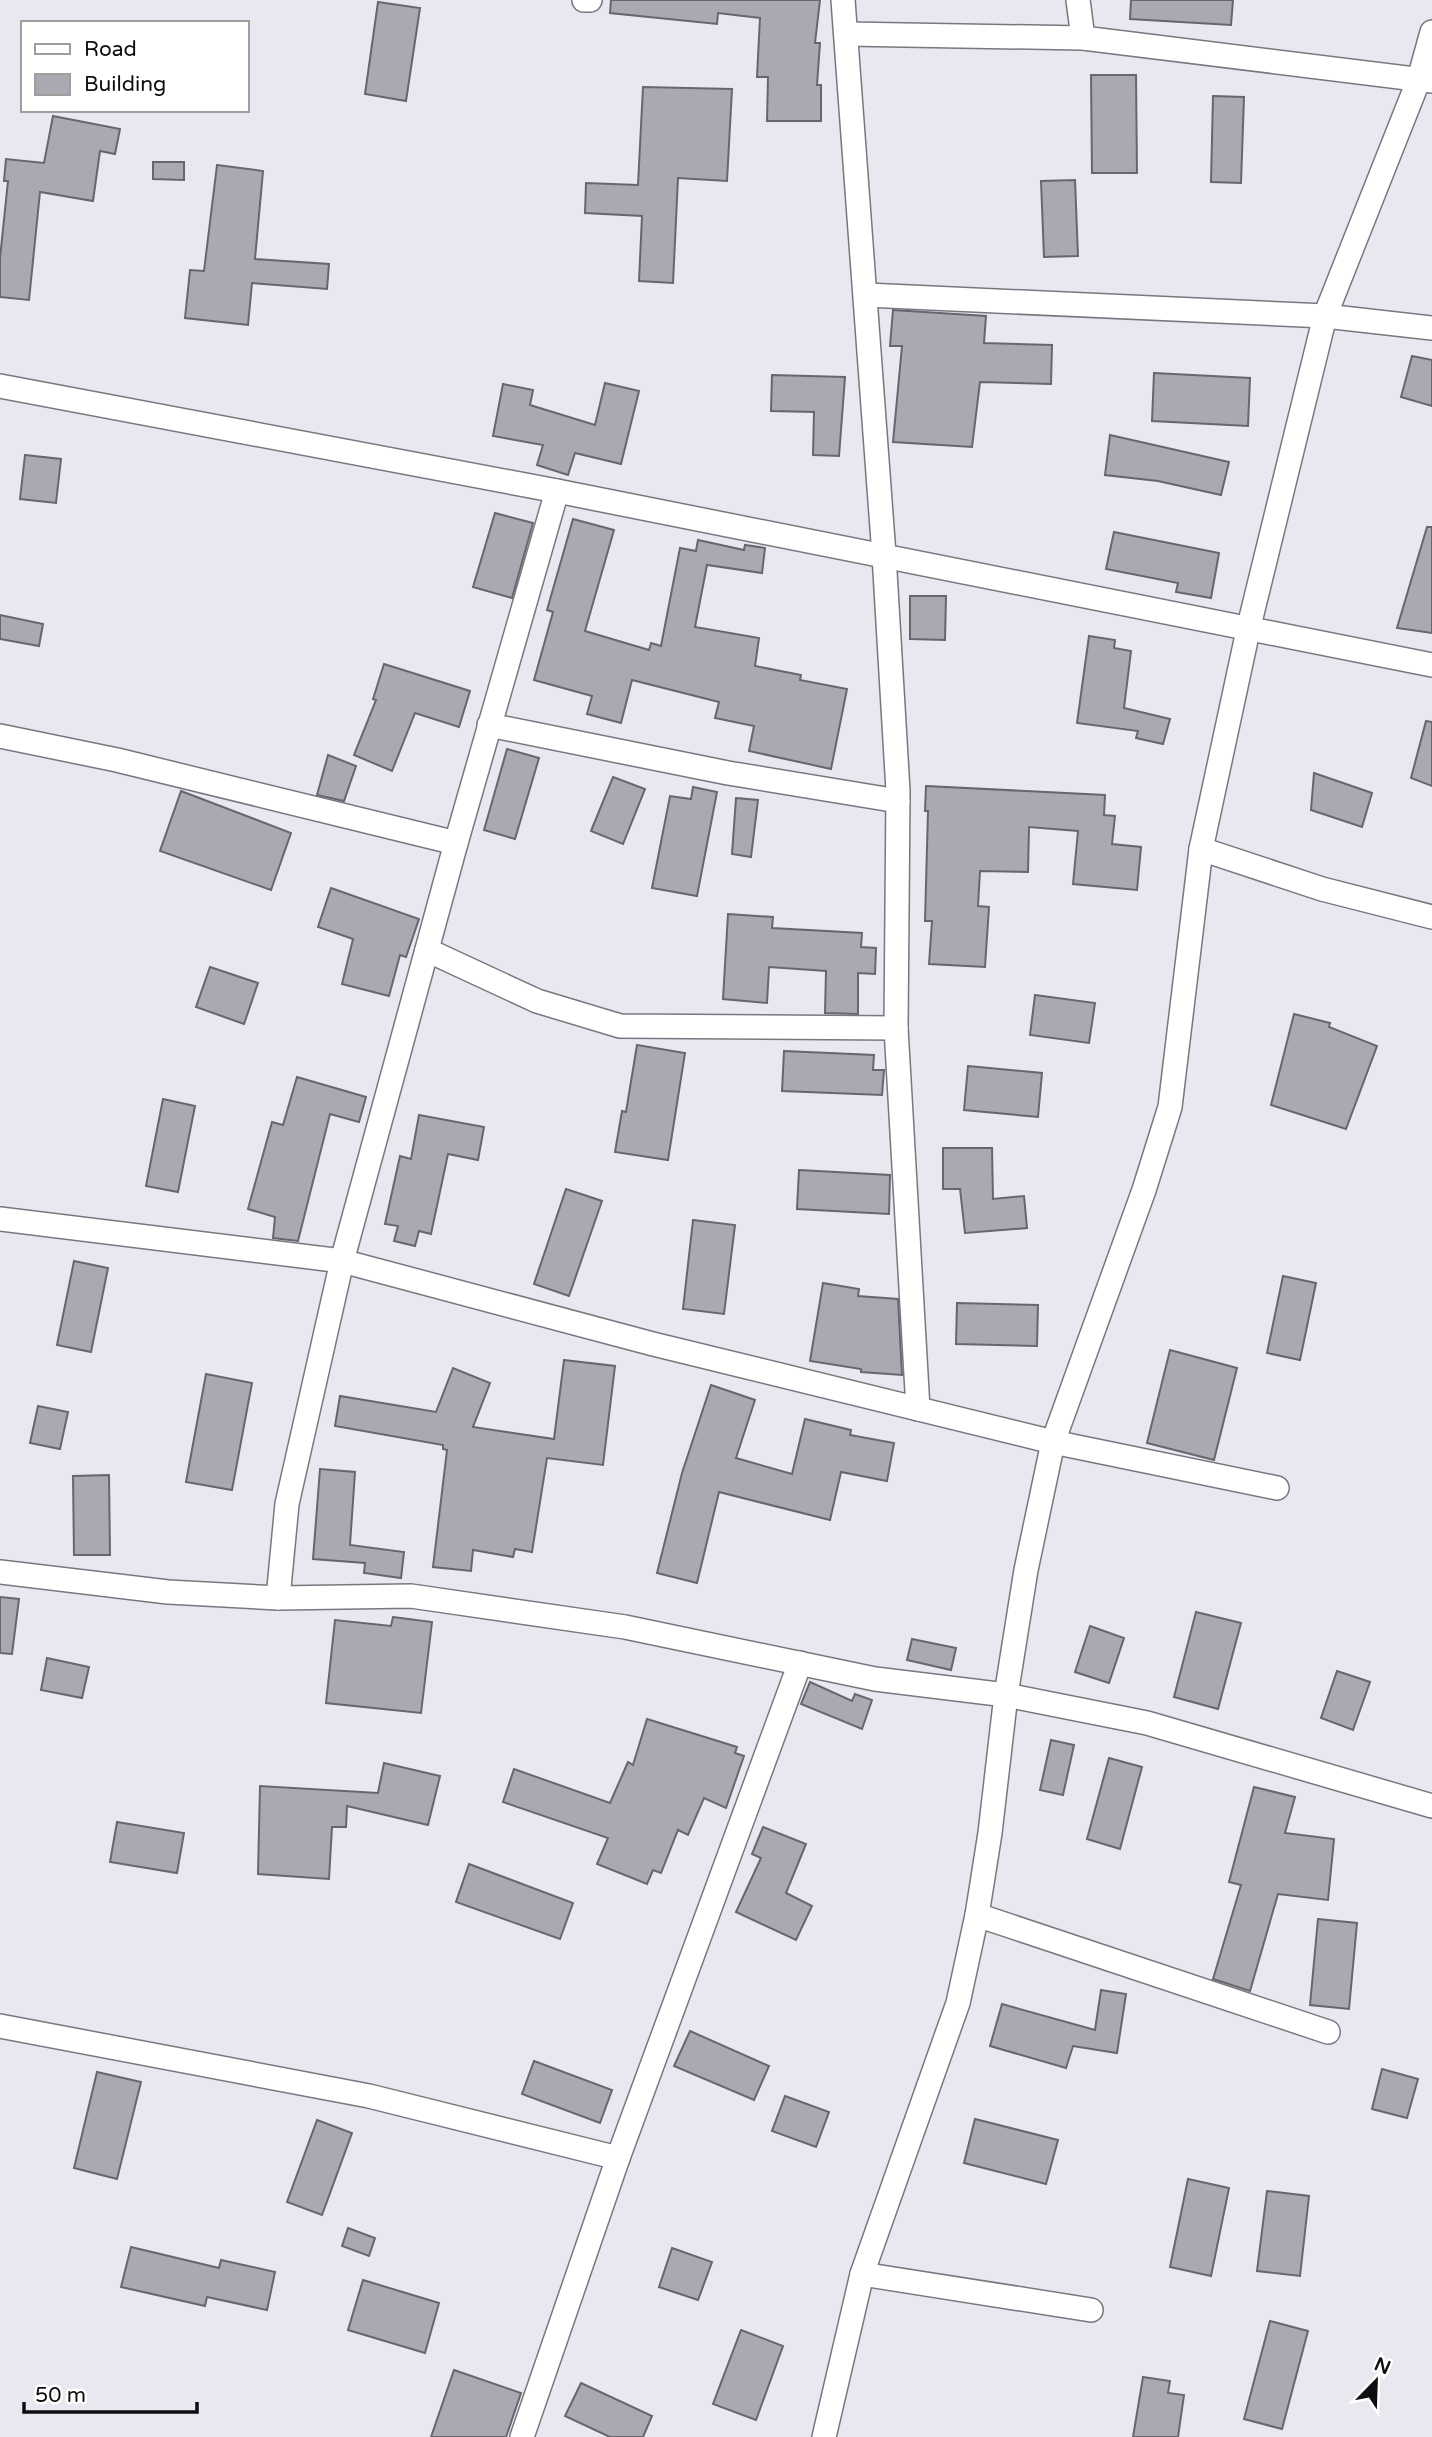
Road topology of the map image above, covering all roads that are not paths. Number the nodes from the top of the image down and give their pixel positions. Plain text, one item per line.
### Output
1 (584, 0) edge
2 (590, 0) edge
3 (843, 0) edge
4 (1078, 0) edge
5 (1432, 32) edge
6 (847, 34) junction
7 (1083, 38) junction
8 (1426, 80) edge
9 (866, 295) junction
10 (1325, 316) junction
11 (1432, 328) edge
12 (0, 386) edge
13 (557, 491) junction
14 (884, 555) junction
15 (1249, 626) junction
16 (1432, 665) edge
17 (489, 725) junction
18 (0, 736) edge
19 (898, 801) junction
20 (456, 843) junction
21 (1201, 849) junction
22 (1432, 917) edge
23 (427, 950) junction
24 (896, 1028) junction
25 (0, 1219) edge
26 (342, 1261) junction
27 (918, 1409) junction
28 (1053, 1442) junction
29 (1277, 1488) dead end
30 (0, 1572) edge
31 (278, 1598) junction
32 (800, 1663) junction
33 (1006, 1695) junction
34 (1432, 1806) edge
35 (977, 1915) junction
36 (0, 2026) edge
37 (1328, 2032) dead end
38 (618, 2158) junction
39 (862, 2274) junction
40 (1091, 2310) dead end
41 (522, 2437) edge
42 (824, 2437) edge

1 - 2 street
3 - 6 street
4 - 7 street
5 - 8 street
6 - 7 street
6 - 9 street
7 - 8 street
8 - 10 street
9 - 10 street
9 - 14 street
10 - 11 street
10 - 15 street
12 - 13 street
13 - 14 street
13 - 17 street
14 - 15 street
14 - 19 street
15 - 16 street
15 - 21 street
17 - 19 street
17 - 20 street
18 - 20 street
19 - 24 street
20 - 23 street
21 - 22 street
21 - 28 street
23 - 24 street
23 - 26 street
24 - 27 street
25 - 26 street
26 - 27 street
26 - 31 street
27 - 28 street
28 - 29 street
28 - 33 street
30 - 31 street
31 - 32 street
32 - 33 street
32 - 38 street
33 - 34 street
33 - 35 street
35 - 37 street
35 - 39 street
36 - 38 street
38 - 41 street
39 - 40 street
39 - 42 street

